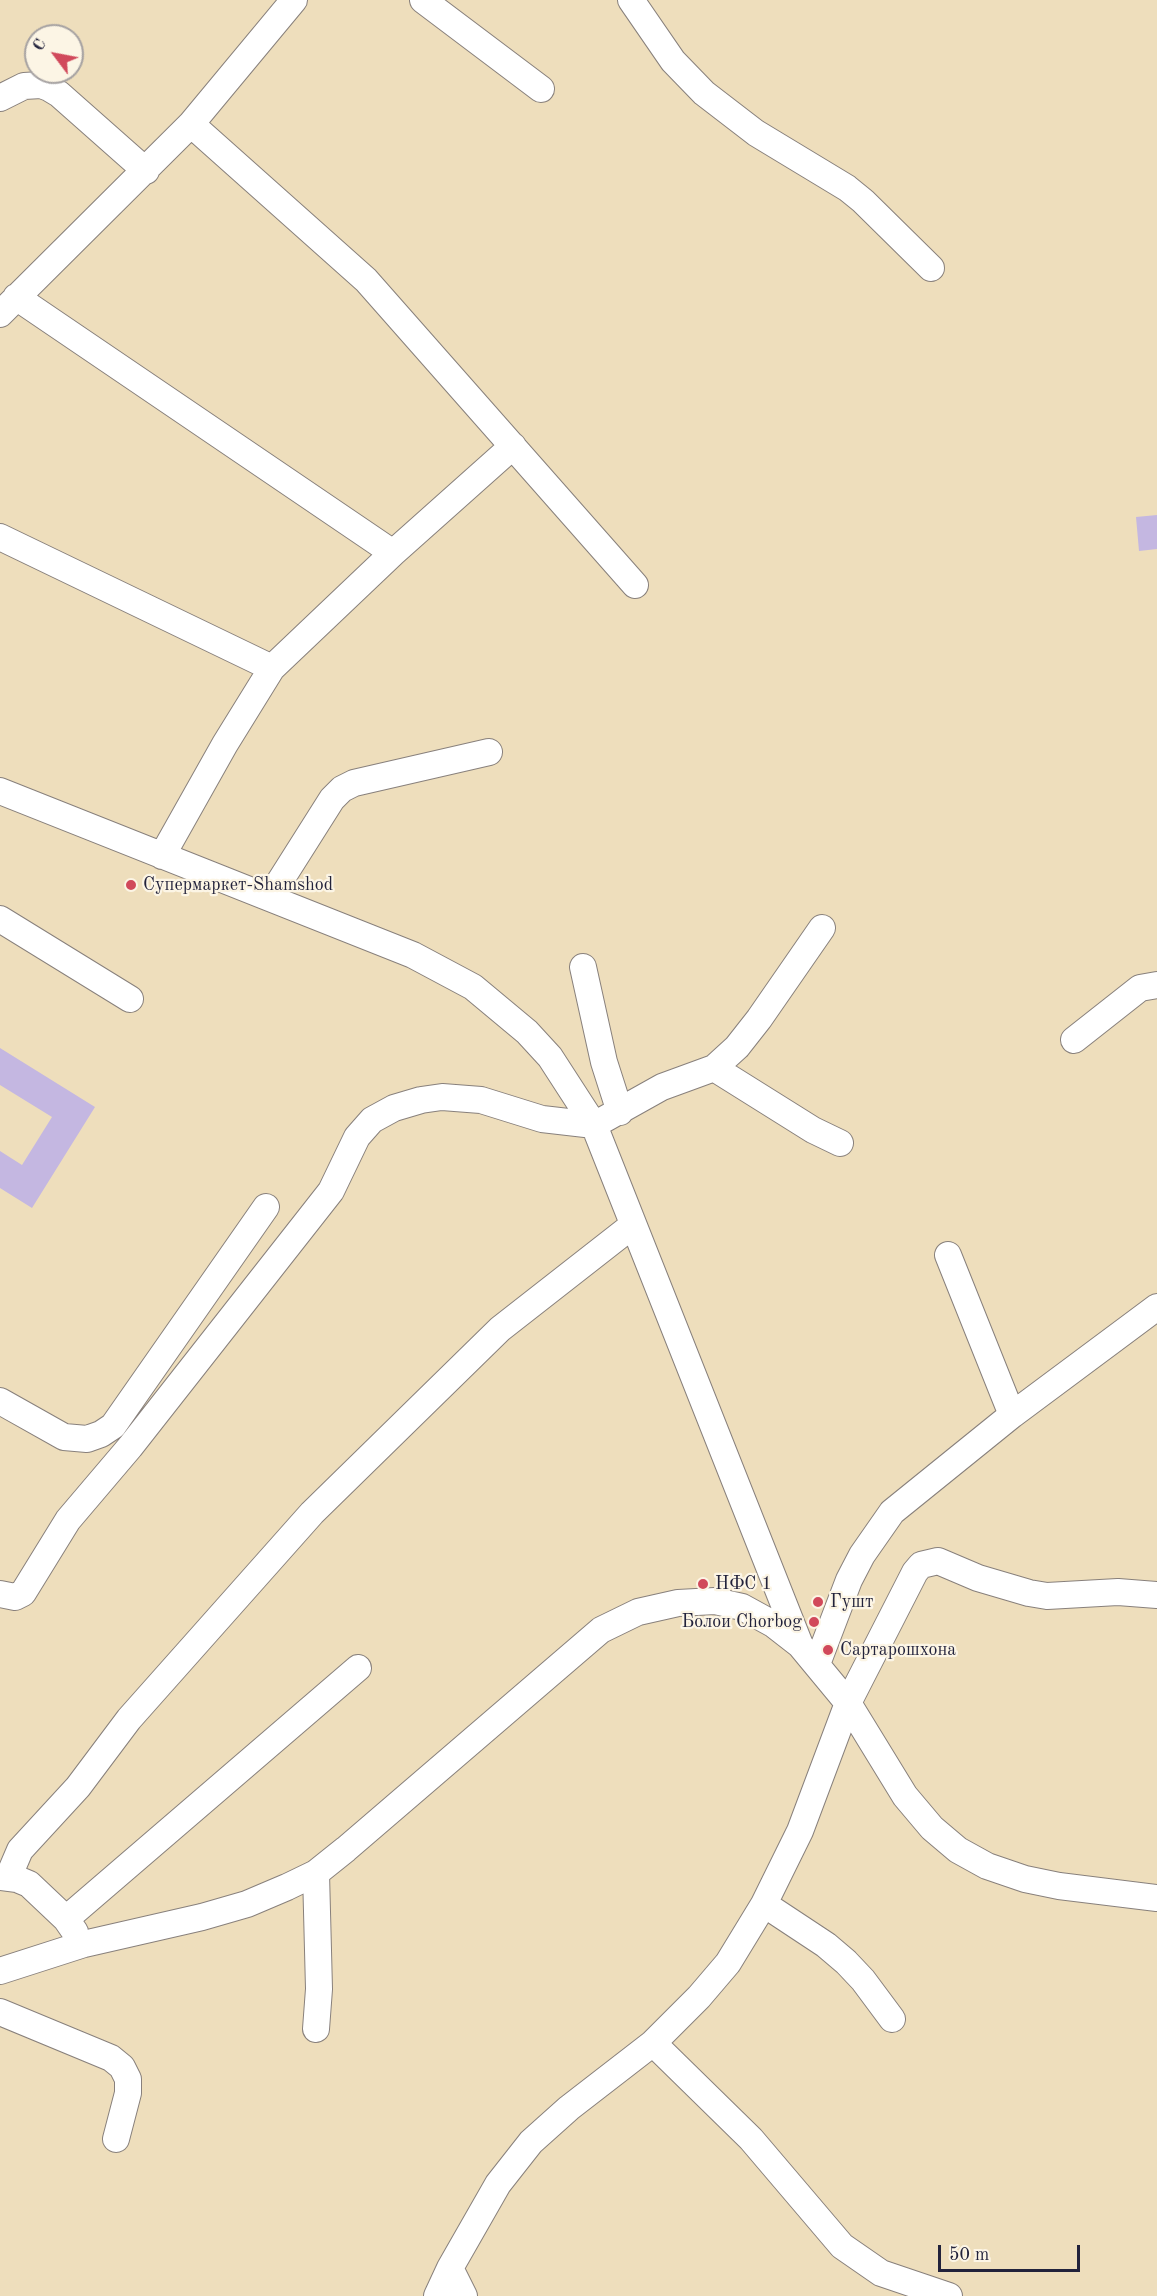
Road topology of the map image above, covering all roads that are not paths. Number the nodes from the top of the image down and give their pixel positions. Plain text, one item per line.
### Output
1 (294, 0) edge
2 (423, 0) edge
3 (631, 0) edge
4 (541, 89) dead end
5 (0, 98) edge
6 (191, 124) junction
7 (146, 171) junction
8 (931, 268) dead end
9 (8, 306) edge
10 (513, 446) junction
11 (0, 537) edge
12 (393, 553) junction
13 (635, 585) dead end
14 (272, 668) junction
15 (489, 752) dead end
16 (0, 790) edge
17 (162, 856) junction
18 (270, 897) junction
19 (0, 919) edge
20 (822, 928) dead end
21 (583, 967) dead end
22 (1157, 985) edge
23 (130, 999) dead end
24 (1074, 1040) dead end
25 (714, 1068) junction
26 (620, 1112) junction
27 (594, 1125) junction
28 (840, 1143) dead end
29 (266, 1207) dead end
30 (633, 1225) junction
31 (948, 1255) dead end
32 (1157, 1307) edge
33 (0, 1401) edge
34 (1012, 1415) junction
35 (0, 1594) edge
36 (1157, 1595) edge
37 (808, 1655) junction
38 (357, 1668) dead end
39 (848, 1703) junction
40 (316, 1873) junction
41 (4, 1877) edge
42 (1157, 1898) edge
43 (764, 1904) junction
44 (66, 1919) junction
45 (84, 1944) junction
46 (0, 1971) edge
47 (0, 2012) edge
48 (892, 2019) dead end
49 (316, 2029) dead end
50 (653, 2043) junction
51 (116, 2139) dead end
52 (450, 2268) junction
53 (437, 2296) edge
54 (464, 2296) edge
55 (949, 2296) edge

1 - 6 street
2 - 4 street
3 - 8 street
5 - 7 street
6 - 7 street
6 - 10 street
7 - 9 street
9 - 12 street
10 - 12 street
10 - 13 street
11 - 14 street
12 - 14 street
14 - 17 street
15 - 18 street
16 - 17 street
17 - 18 street
18 - 27 street
19 - 23 street
20 - 25 street
21 - 26 street
22 - 24 street
25 - 26 street
25 - 28 street
26 - 27 street
27 - 30 street
27 - 35 street
29 - 33 street
30 - 37 street
30 - 41 street
31 - 34 street
32 - 34 street
34 - 37 street
36 - 39 street
37 - 39 street
37 - 40 street
38 - 44 street
39 - 42 street
39 - 43 street
40 - 45 street
40 - 49 street
41 - 44 street
43 - 48 street
43 - 50 street
44 - 45 street
45 - 46 street
47 - 51 street
50 - 52 street
50 - 55 street
52 - 53 street
52 - 54 street

